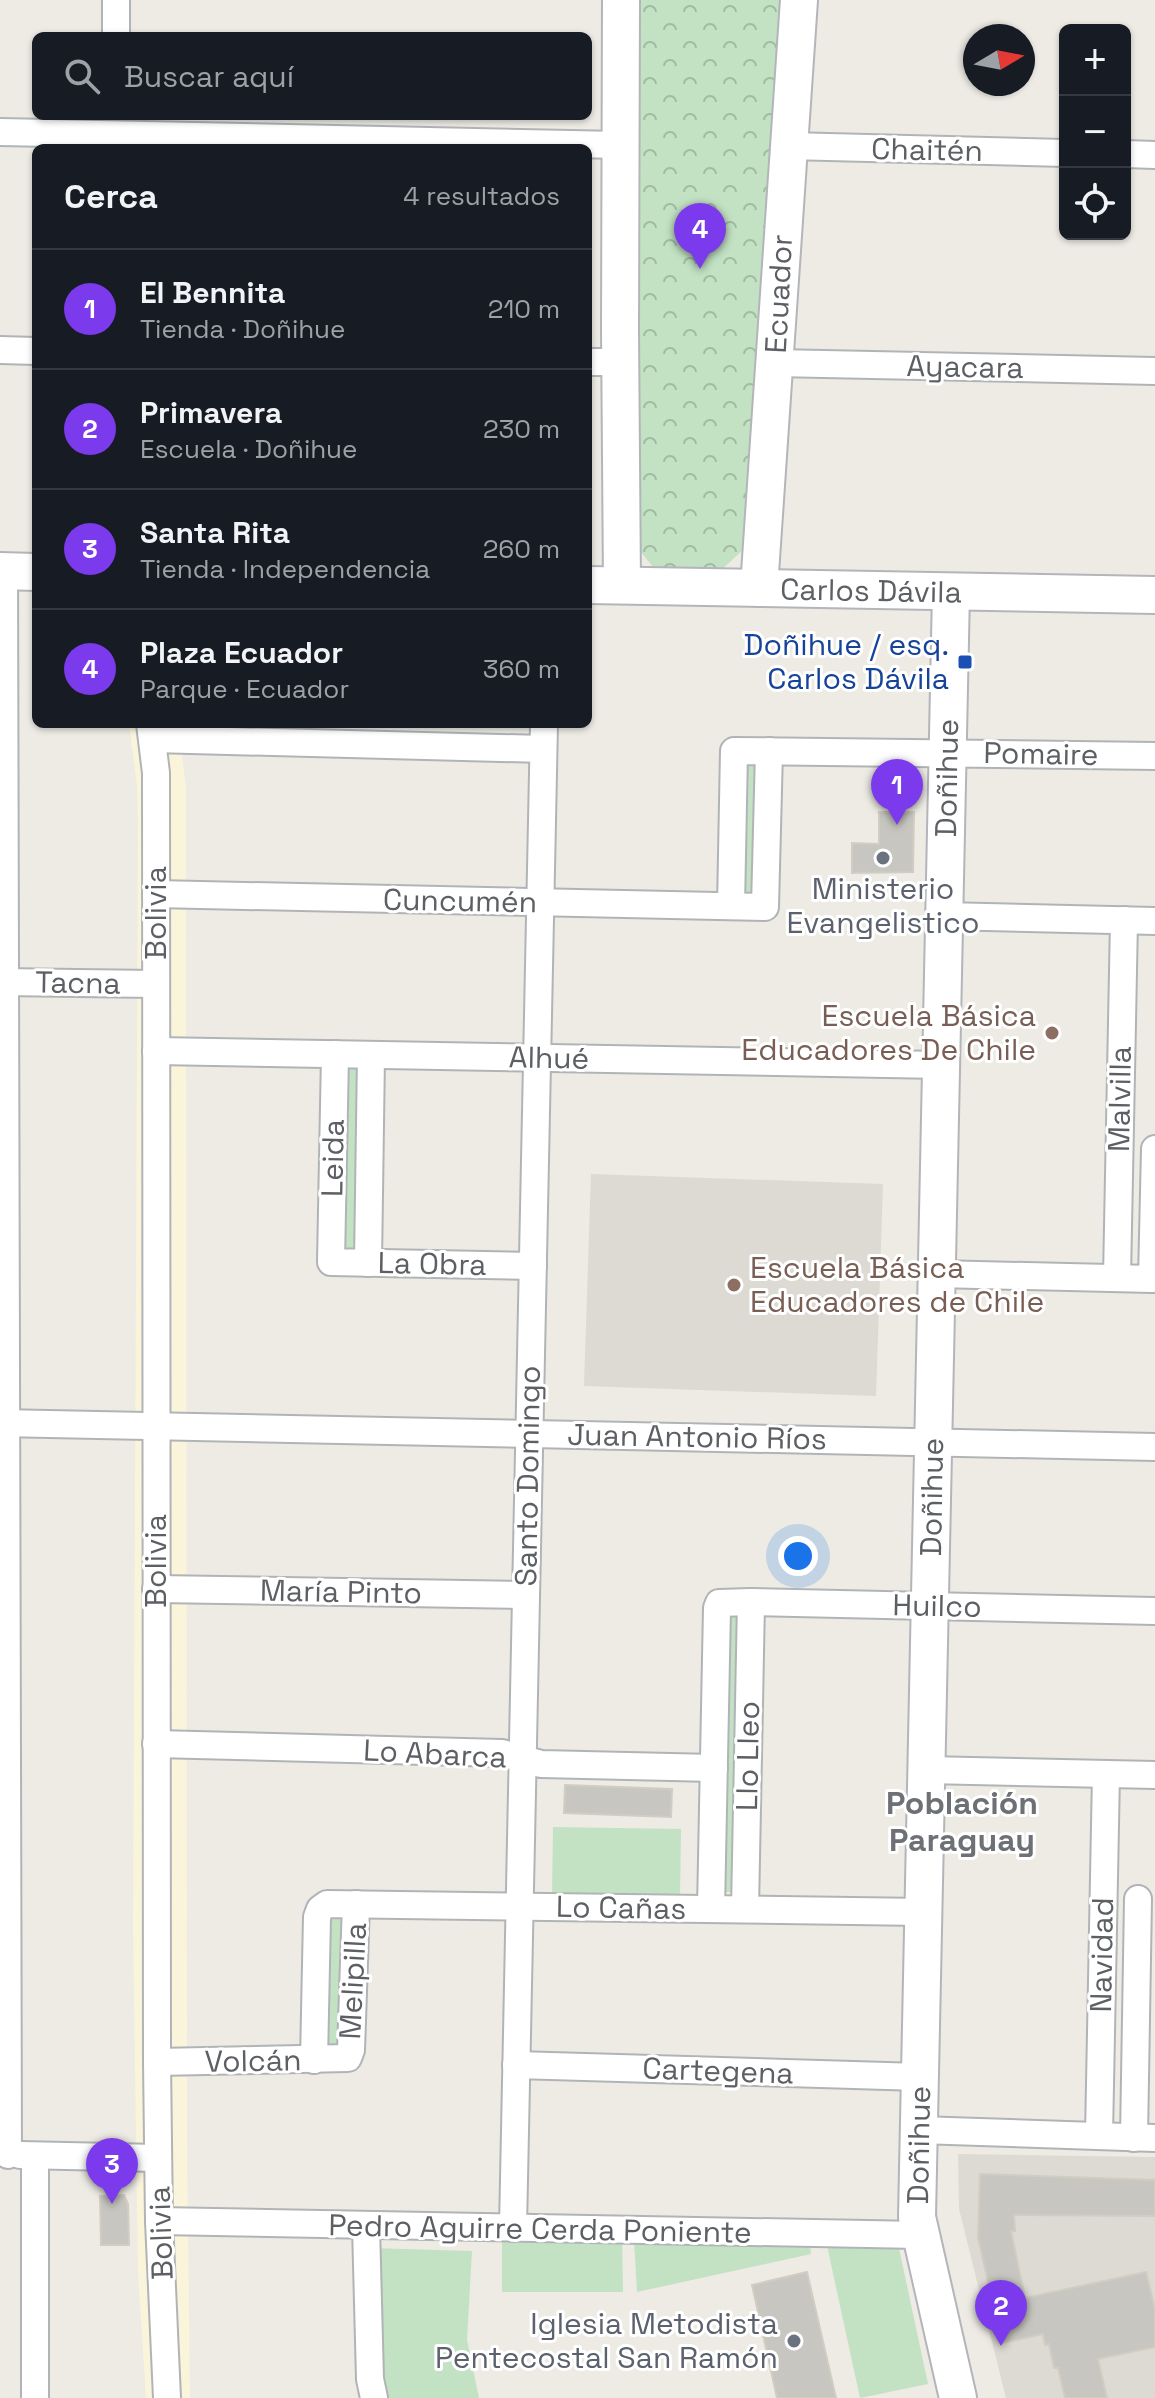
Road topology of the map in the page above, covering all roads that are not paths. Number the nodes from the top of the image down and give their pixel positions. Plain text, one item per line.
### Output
1 (116, 0) edge
2 (621, 0) edge
3 (799, 0) edge
4 (116, 32) edge
5 (0, 132) edge
6 (117, 133) edge
7 (578, 144) edge
8 (592, 144) edge
9 (620, 145) junction
10 (788, 146) junction
11 (1059, 153) edge
12 (1131, 154) edge
13 (1155, 155) edge
14 (0, 350) edge
15 (32, 351) edge
16 (604, 362) edge
17 (775, 363) junction
18 (1155, 371) edge
19 (13, 572) edge
20 (605, 585) edge
21 (759, 588) junction
22 (951, 592) junction
23 (1155, 595) edge
24 (151, 732) edge
25 (544, 736) edge
26 (769, 751) junction
27 (948, 752) junction
28 (1155, 756) edge
29 (156, 894) junction
30 (540, 902) junction
31 (731, 906) junction
32 (944, 916) junction
33 (1124, 920) junction
34 (1155, 921) edge
35 (3, 982) edge
36 (156, 984) junction
37 (156, 1051) junction
38 (335, 1054) junction
39 (371, 1055) junction
40 (537, 1058) junction
41 (941, 1065) junction
42 (1155, 1149) edge
43 (331, 1262) joint
44 (368, 1263) junction
45 (533, 1266) junction
46 (937, 1274) junction
47 (1117, 1278) junction
48 (3, 1423) edge
49 (156, 1426) junction
50 (529, 1434) junction
51 (934, 1442) junction
52 (1155, 1447) edge
53 (156, 1589) junction
54 (526, 1595) junction
55 (751, 1602) junction
56 (719, 1603) joint
57 (930, 1606) junction
58 (1155, 1611) edge
59 (156, 1744) junction
60 (523, 1759) junction
61 (714, 1768) junction
62 (926, 1770) junction
63 (1106, 1774) junction
64 (1155, 1775) edge
65 (1103, 1898) junction
66 (1147, 1899) edge
67 (356, 1904) junction
68 (520, 1906) junction
69 (320, 1909) joint
70 (711, 1909) junction
71 (745, 1909) junction
72 (924, 1912) junction
73 (348, 2058) joint
74 (314, 2060) junction
75 (157, 2062) junction
76 (516, 2065) junction
77 (920, 2077) junction
78 (919, 2130) junction
79 (1099, 2136) junction
80 (1144, 2138) edge
81 (4, 2155) edge
82 (35, 2156) junction
83 (158, 2158) junction
84 (159, 2221) junction
85 (366, 2226) junction
86 (513, 2228) junction
87 (920, 2235) junction
88 (35, 2398) edge
89 (167, 2398) edge
90 (374, 2398) edge
91 (958, 2398) edge

1 - 4 street
2 - 9 street
3 - 10 street, Ecuador
5 - 6 street
6 - 7 street
8 - 9 street
9 - 16 street
10 - 11 street, Chaitén
10 - 17 street, Ecuador
12 - 13 street
14 - 15 street
16 - 20 street
17 - 18 street, Ayacara
17 - 21 street, Ecuador
19 - 35 street
20 - 21 street, Carlos Dávila
21 - 22 street, Carlos Dávila
22 - 23 street, Carlos Dávila
22 - 27 street, Doñihue
24 - 25 street
24 - 29 street, Bolivia
25 - 30 street, Santo Domingo
26 - 27 street, Pomaire
26 - 31 street, Pomaire
26 - 31 street, Cuncumén
27 - 28 street, Pomaire
27 - 32 street, Doñihue
29 - 30 street, Cuncumén
29 - 36 street, Bolivia
30 - 31 street, Cuncumén
30 - 40 street, Santo Domingo
32 - 33 street
32 - 41 street, Doñihue
33 - 34 street
33 - 47 street, Malvilla
35 - 36 street, Tacna
35 - 48 street
36 - 37 street, Bolivia
37 - 38 street, Alhué
37 - 49 street, Bolivia
38 - 39 street, Alhué
38 - 43 street, Leida
39 - 40 street, Alhué
39 - 44 street, Leida
40 - 41 street, Alhué
40 - 45 street, Santo Domingo
41 - 46 street, Doñihue
42 - 47 street, Malvilla
43 - 44 street, La Obra
44 - 45 street, La Obra
45 - 50 street, Santo Domingo
46 - 47 street
46 - 51 street, Doñihue
48 - 49 street, Juan Antonio Ríos
48 - 81 street
49 - 50 street, Juan Antonio Ríos
49 - 53 street, Bolivia
50 - 51 street, Juan Antonio Ríos
50 - 54 street, Santo Domingo
51 - 52 street, Juan Antonio Ríos
51 - 57 street, Doñihue
53 - 54 street, María Pinto
53 - 59 street, Bolivia
54 - 60 street, Santo Domingo
55 - 56 street, Huilco
55 - 57 street, Huilco
55 - 71 street, Llo Lleo
56 - 61 street, Llo Lleo
57 - 58 street, Huilco
57 - 62 street, Doñihue
59 - 60 street, Lo Abarca
59 - 75 street, Bolivia
60 - 61 street, Lo Abarca
60 - 68 street, Santo Domingo
61 - 70 street, Llo Lleo
62 - 63 street
62 - 72 street, Doñihue
63 - 64 street
63 - 65 street, Navidad
65 - 66 street
65 - 79 street, Navidad
66 - 80 street, Navidad
67 - 68 street, Lo Cañas
67 - 69 street, Lo Cañas
67 - 73 street, Melipilla
68 - 70 street, Lo Cañas
68 - 76 street, Santo Domingo
69 - 74 street, Melipilla
70 - 71 street, Lo Cañas
71 - 72 street, Lo Cañas
72 - 77 street, Doñihue
73 - 74 street, Volcán
74 - 75 street, Volcán
75 - 83 street, Bolivia
76 - 77 street, Cartegena
76 - 86 street, Santo Domingo
77 - 78 street, Doñihue
78 - 79 street
78 - 87 street, Doñihue
79 - 80 street
81 - 82 street
82 - 83 street
82 - 88 street
83 - 84 street, Bolivia
84 - 85 street, Pedro Aguirre Cerda Poniente
84 - 89 street, Bolivia
85 - 86 street, Pedro Aguirre Cerda Poniente
85 - 90 street
86 - 87 street, Pedro Aguirre Cerda Poniente
87 - 91 street, Doñihue

